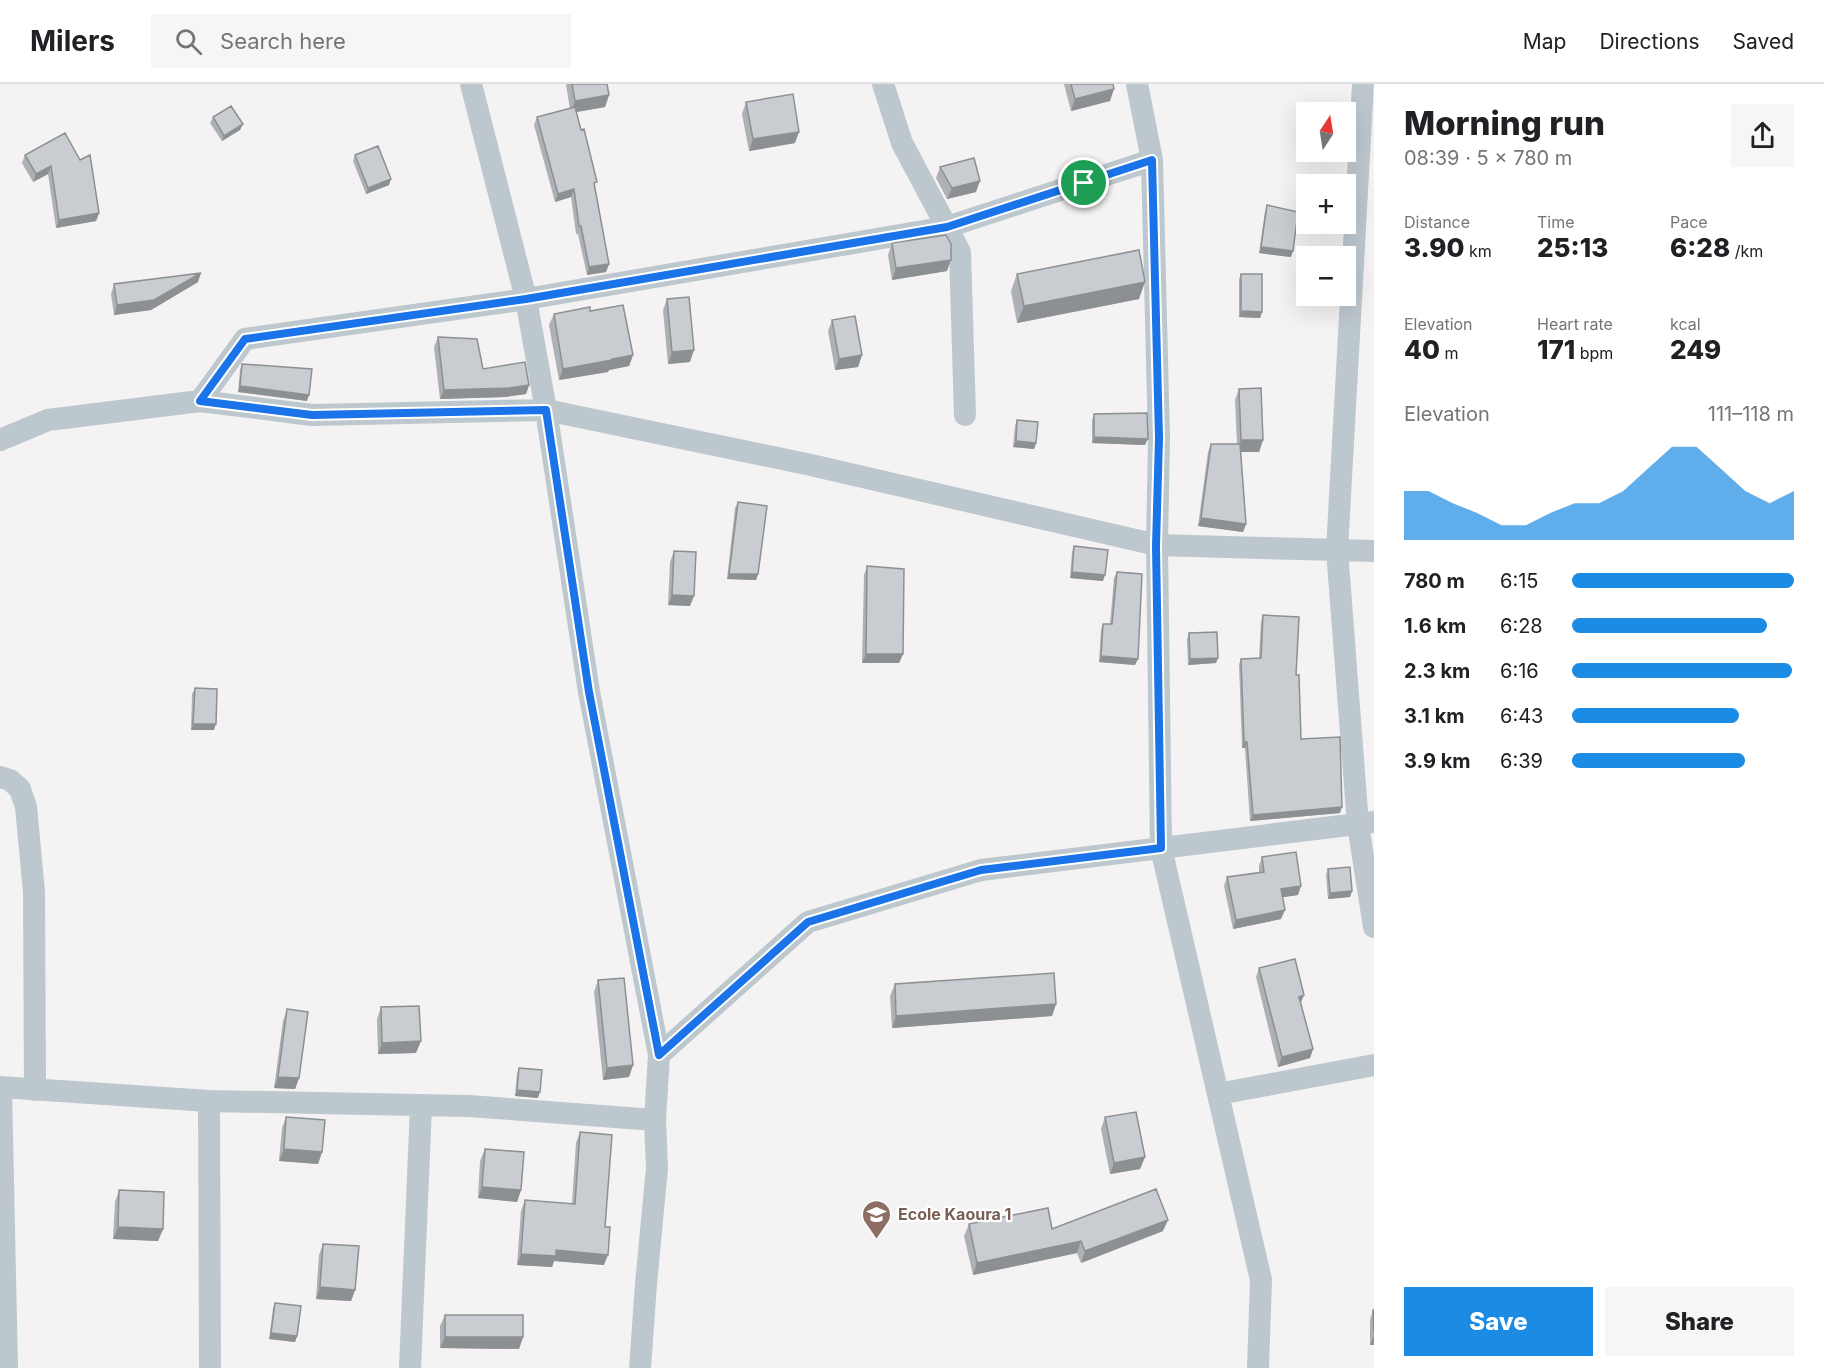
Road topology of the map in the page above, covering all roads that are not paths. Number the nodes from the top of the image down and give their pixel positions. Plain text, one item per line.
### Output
1 (471, 84) edge
2 (883, 84) edge
3 (1137, 84) edge
4 (1363, 84) edge
5 (1152, 160) junction
6 (947, 227) junction
7 (526, 299) junction
8 (200, 401) junction
9 (546, 410) junction
10 (965, 415) dead end
11 (0, 440) edge
12 (1156, 546) junction
13 (1337, 550) junction
14 (1374, 551) edge
15 (0, 777) edge
16 (1366, 823) edge
17 (1161, 848) junction
18 (1374, 927) edge
19 (659, 1055) junction
20 (1374, 1065) edge
21 (0, 1088) edge
22 (34, 1090) junction
23 (1218, 1094) junction
24 (209, 1101) junction
25 (421, 1105) junction
26 (655, 1120) junction
27 (7, 1368) edge
28 (210, 1368) edge
29 (410, 1368) edge
30 (640, 1368) edge
31 (1258, 1368) edge

1 - 7 street
2 - 6 street
3 - 5 street
4 - 13 street
5 - 6 street
5 - 12 street
6 - 7 street
6 - 10 street
7 - 8 street
7 - 9 street
8 - 9 street
8 - 11 street
9 - 12 street
9 - 19 street
12 - 13 street
12 - 17 street
13 - 14 street
13 - 16 street
15 - 22 street
16 - 17 street
16 - 18 street
17 - 19 street
17 - 23 street
19 - 26 street
20 - 23 street
21 - 22 street
21 - 27 street
22 - 24 street
23 - 31 street
24 - 25 street
24 - 28 street
25 - 26 street
25 - 29 street
26 - 30 street

